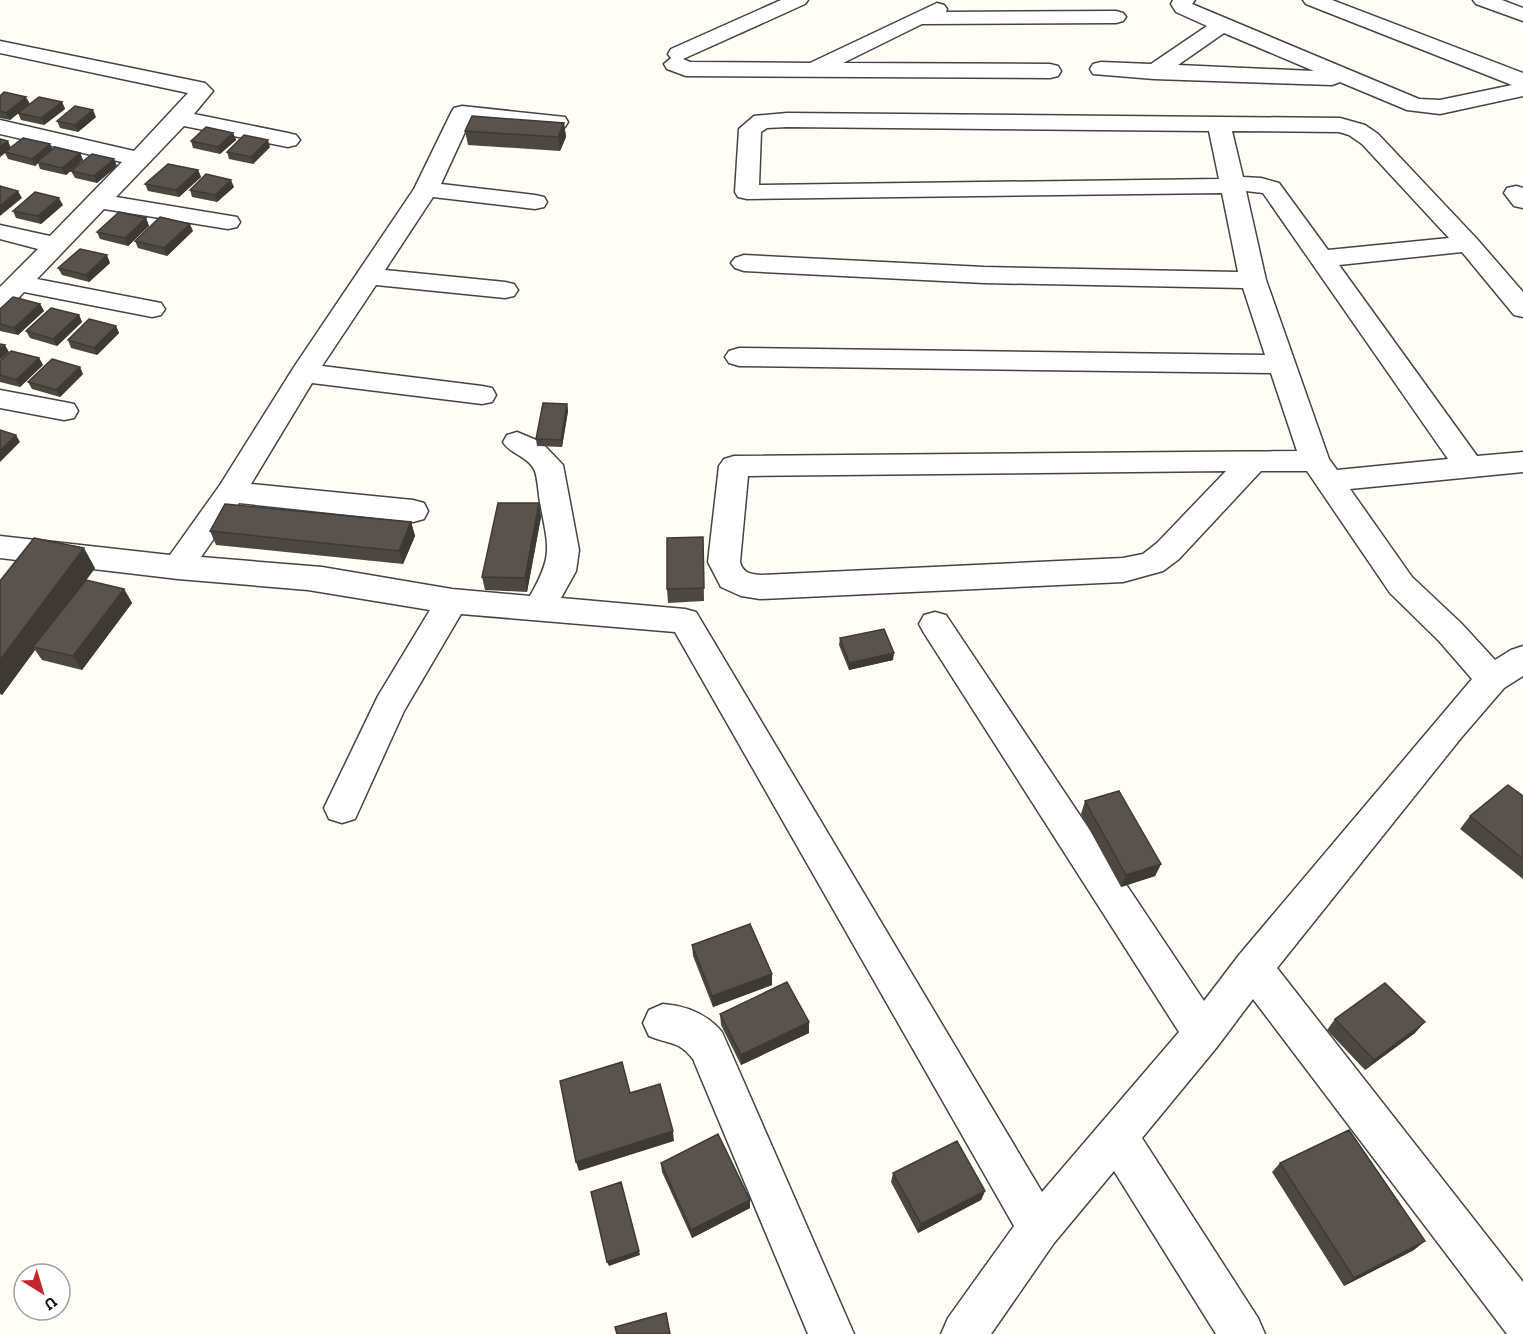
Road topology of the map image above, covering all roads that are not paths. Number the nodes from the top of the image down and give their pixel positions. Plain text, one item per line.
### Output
1 (798, 0) edge
2 (955, 0) edge
3 (1185, 0) edge
4 (1313, 0) edge
5 (1483, 0) edge
6 (1523, 15) edge
7 (918, 18) junction
8 (1116, 18) dead end
9 (1222, 24) junction
10 (0, 47) edge
11 (1101, 69) dead end
12 (811, 71) junction
13 (1050, 71) dead end
14 (1154, 72) junction
15 (1352, 79) junction
16 (1523, 81) edge
17 (1523, 89) edge
18 (179, 118) junction
19 (557, 122) edge
20 (1219, 124) junction
21 (0, 127) edge
22 (288, 140) dead end
23 (138, 159) junction
24 (1231, 186) junction
25 (426, 189) junction
26 (97, 201) junction
27 (535, 202) dead end
28 (228, 222) dead end
29 (0, 232) edge
30 (1468, 244) junction
31 (54, 245) junction
32 (1320, 259) junction
33 (744, 263) dead end
34 (368, 276) junction
35 (1253, 280) junction
36 (19, 283) junction
37 (505, 290) dead end
38 (0, 302) edge
39 (152, 309) dead end
40 (1523, 309) edge
41 (739, 357) dead end
42 (1281, 364) junction
43 (304, 373) junction
44 (482, 395) dead end
45 (0, 399) edge
46 (64, 411) dead end
47 (517, 442) dead end
48 (1253, 461) junction
49 (1523, 462) edge
50 (1469, 467) junction
51 (1322, 471) junction
52 (231, 492) junction
53 (413, 511) dead end
54 (0, 547) edge
55 (178, 567) junction
56 (452, 601) junction
57 (539, 608) junction
58 (935, 624) dead end
59 (1508, 669) edge
60 (342, 808) dead end
61 (1253, 968) junction
62 (663, 1023) dead end
63 (1203, 1034) junction
64 (1116, 1136) junction
65 (1039, 1228) junction
66 (1523, 1318) edge
67 (831, 1334) edge
68 (964, 1334) edge
69 (1242, 1334) edge

1 - 12 street
2 - 7 street
3 - 9 street
4 - 16 street
5 - 6 street
7 - 8 street
7 - 12 street
9 - 14 street
9 - 15 street
10 - 18 street
11 - 14 street
12 - 13 street
14 - 15 street
15 - 17 street
18 - 22 street
18 - 23 street
19 - 25 street
20 - 24 street
20 - 24 street
20 - 30 street
21 - 23 street
23 - 26 street
24 - 32 street
24 - 35 street
25 - 27 street
25 - 34 street
26 - 28 street
26 - 31 street
29 - 31 street
30 - 32 street
30 - 40 street
31 - 36 street
32 - 50 street
33 - 35 street
34 - 37 street
34 - 43 street
35 - 42 street
36 - 38 street
36 - 39 street
41 - 42 street
42 - 51 street
43 - 44 street
43 - 52 street
45 - 46 street
47 - 57 street
48 - 48 street
48 - 51 street
49 - 50 street
50 - 51 street
51 - 59 street
52 - 53 street
52 - 55 street
54 - 55 street
55 - 56 street
56 - 57 street
56 - 60 street
57 - 65 street
58 - 63 street
59 - 61 street
61 - 63 street
61 - 66 street
62 - 67 street
63 - 64 street
64 - 65 street
64 - 69 street
65 - 68 street

